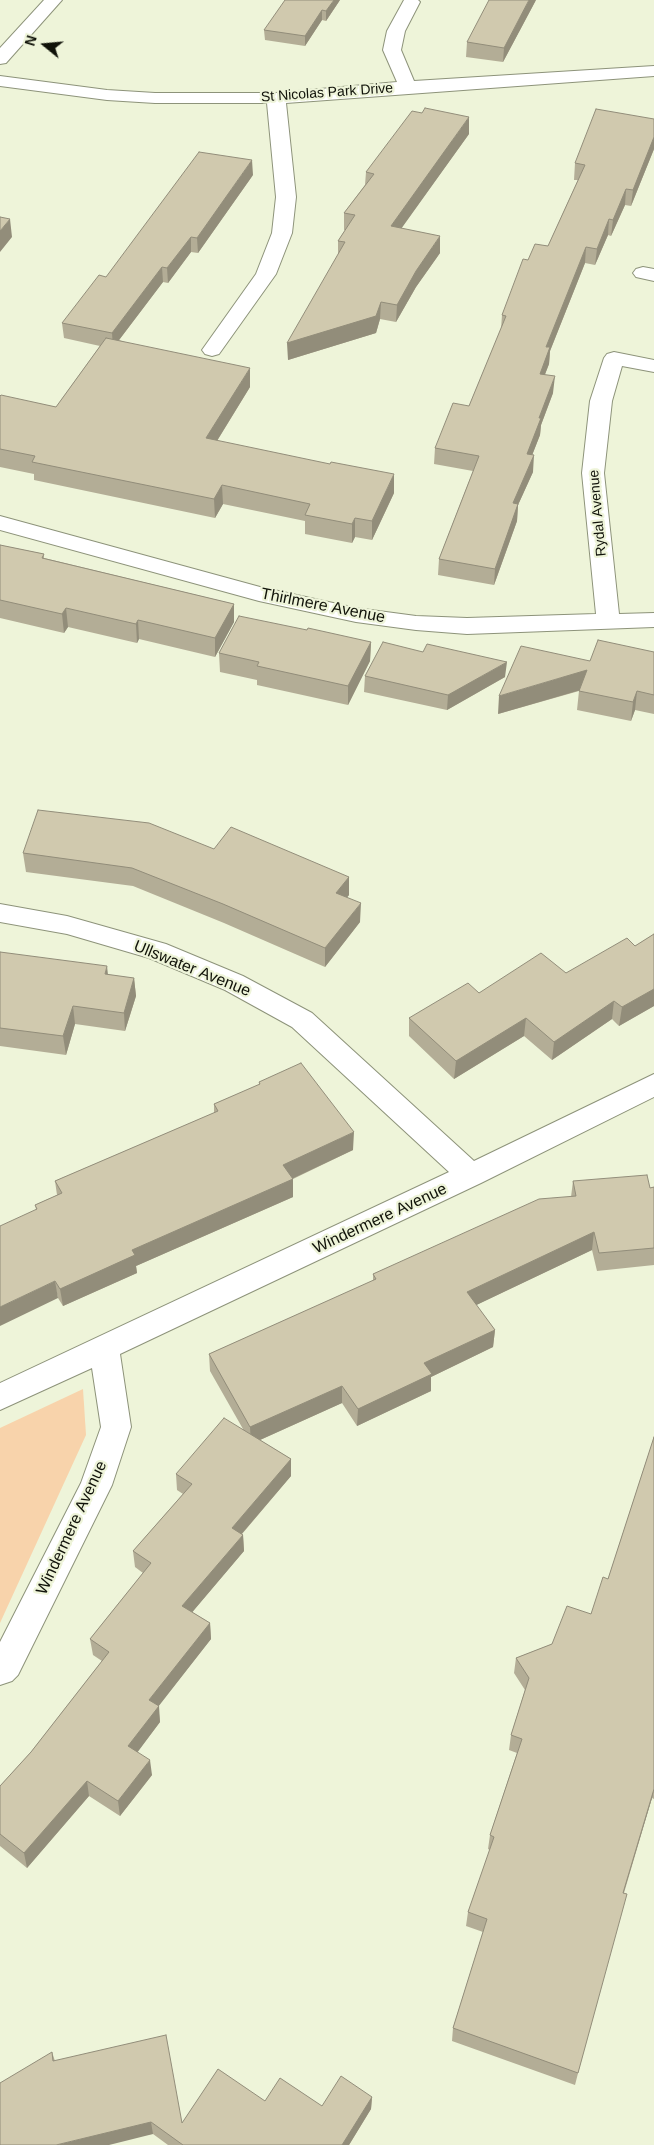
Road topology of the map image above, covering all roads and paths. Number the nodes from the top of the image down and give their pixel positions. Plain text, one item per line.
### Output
1 (53, 0) edge
2 (411, 2) dead end
3 (0, 59) edge
4 (654, 71) edge
5 (0, 81) edge
6 (408, 87) junction
7 (276, 98) junction
8 (212, 350) dead end
9 (654, 366) edge
10 (0, 523) edge
11 (654, 620) edge
12 (608, 621) junction
13 (0, 913) edge
14 (654, 1085) edge
15 (471, 1175) junction
16 (104, 1349) junction
17 (0, 1397) edge
18 (0, 1670) edge

1 - 3 street
2 - 6 street
4 - 6 street, St Nicolas Park Drive
5 - 7 street, St Nicolas Park Drive
6 - 7 street, St Nicolas Park Drive
7 - 8 street
9 - 12 street, Rydal Avenue
10 - 12 street, Thirlmere Avenue
11 - 12 street, Thirlmere Avenue
13 - 15 street, Ullswater Avenue
14 - 15 street, Windermere Avenue
15 - 16 street, Windermere Avenue
16 - 17 street, Windermere Avenue
16 - 18 street, Windermere Avenue

